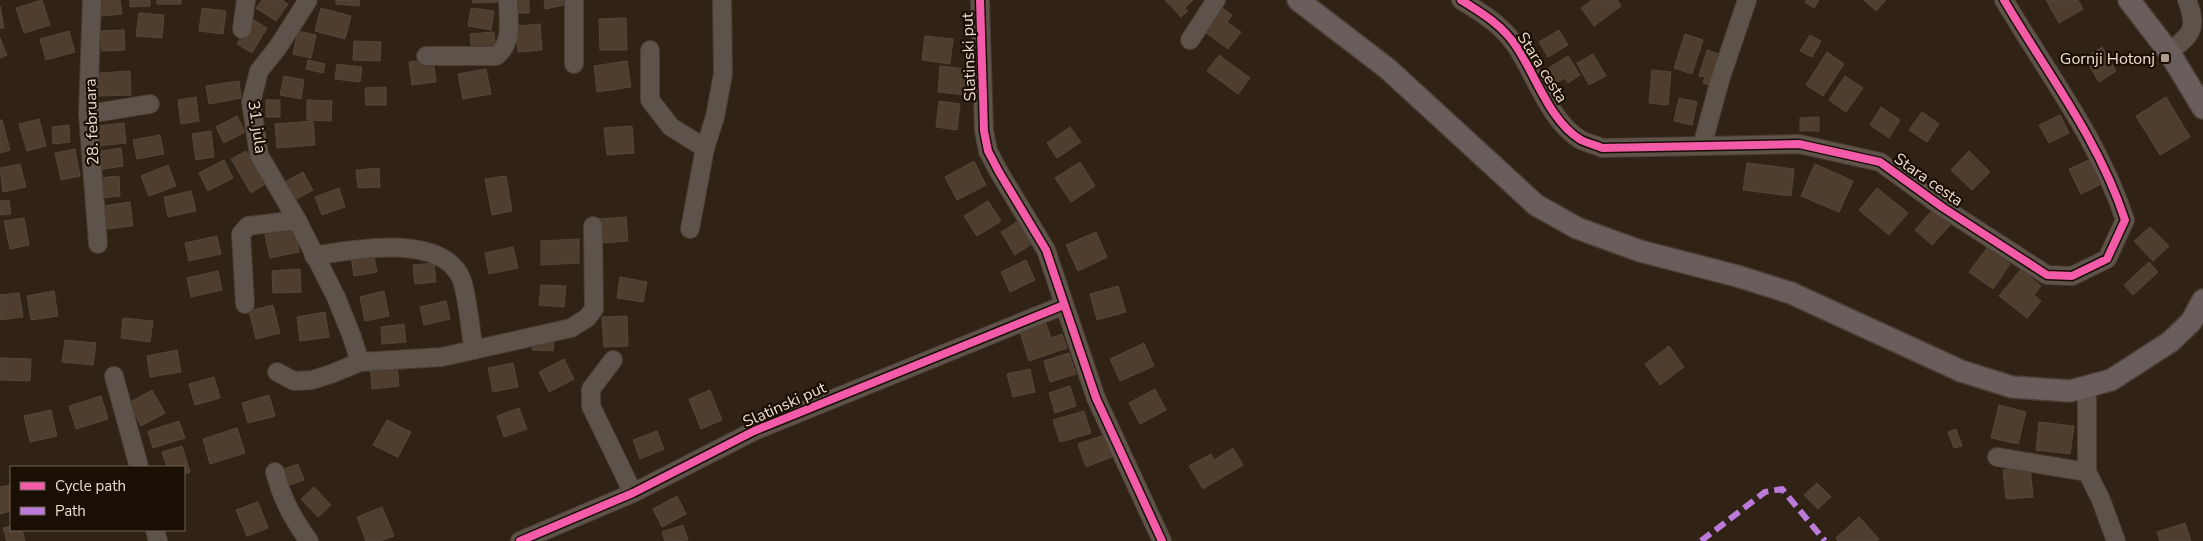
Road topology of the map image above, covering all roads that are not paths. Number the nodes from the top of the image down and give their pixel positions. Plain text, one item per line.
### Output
1 (92, 0) edge
2 (246, 0) edge
3 (308, 0) edge
4 (508, 0) edge
5 (574, 0) edge
6 (722, 0) edge
7 (980, 0) edge
8 (1216, 0) edge
9 (1298, 0) edge
10 (1461, 0) edge
11 (1747, 0) edge
12 (2004, 0) edge
13 (2129, 0) edge
14 (2187, 0) edge
15 (242, 30) dead end
16 (1190, 40) dead end
17 (650, 50) dead end
18 (2169, 52) junction
19 (426, 56) dead end
20 (574, 64) dead end
21 (150, 104) dead end
22 (2203, 108) edge
23 (88, 114) junction
24 (1702, 146) junction
25 (705, 148) junction
26 (297, 220) junction
27 (593, 226) dead end
28 (690, 229) dead end
29 (98, 244) dead end
30 (314, 256) junction
31 (2203, 300) edge
32 (245, 304) dead end
33 (1064, 304) junction
34 (474, 350) junction
35 (613, 360) dead end
36 (360, 362) junction
37 (277, 372) dead end
38 (114, 376) dead end
39 (2086, 386) junction
40 (1997, 457) dead end
41 (139, 466) edge
42 (275, 472) dead end
43 (2087, 472) junction
44 (633, 493) junction
45 (309, 541) edge
46 (520, 541) edge
47 (1162, 541) edge
48 (2116, 541) edge

1 - 23 street, 28. februara
2 - 15 street
3 - 26 street, 31. jula
4 - 19 street
5 - 20 street
6 - 25 street
7 - 33 street, Slatinski put
8 - 16 street
9 - 39 main road
10 - 24 street, Stara cesta
11 - 24 street
12 - 24 street, Stara cesta
13 - 18 main road
14 - 18 street
17 - 25 street
18 - 22 main road
21 - 23 street
23 - 29 street, 28. februara
25 - 28 street
26 - 30 street, 31. jula
26 - 32 street
27 - 34 street
30 - 34 street
30 - 36 street, 31. jula
31 - 39 main road
33 - 44 street, Slatinski put
33 - 47 street, Slatinski put
34 - 36 street
35 - 44 street
36 - 37 street
38 - 41 street
39 - 43 street
40 - 43 street
42 - 45 street
43 - 48 street
44 - 46 street, Slatinski put

